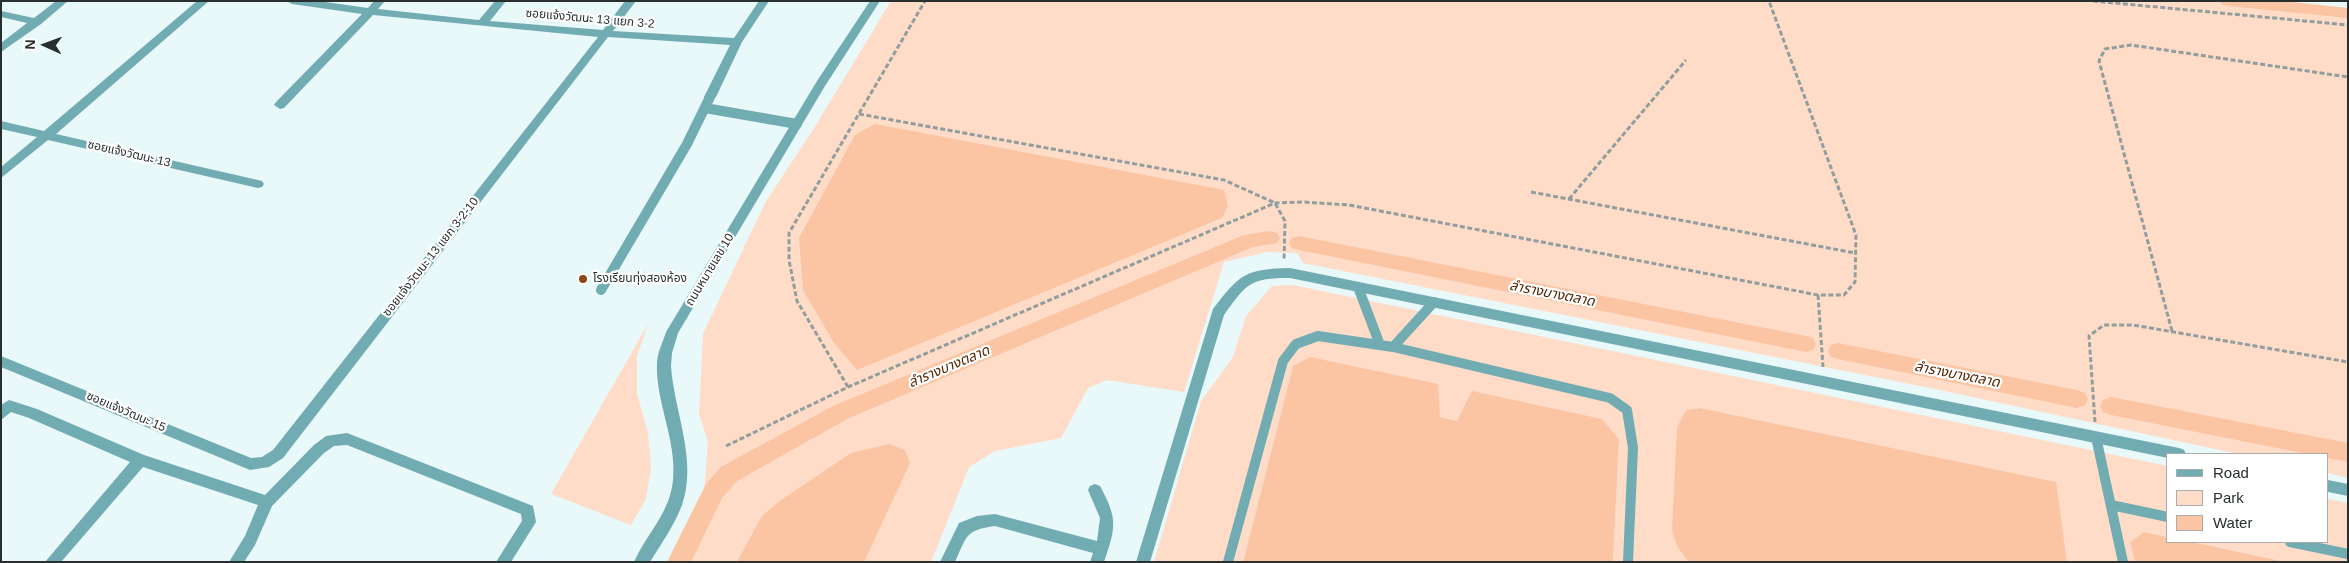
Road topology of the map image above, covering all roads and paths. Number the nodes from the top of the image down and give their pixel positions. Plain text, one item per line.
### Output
1 (63, 1) edge
2 (204, 1) edge
3 (292, 1) edge
4 (380, 1) edge
5 (500, 1) edge
6 (631, 1) edge
7 (764, 1) edge
8 (875, 1) edge
9 (925, 1) edge
10 (1769, 1) edge
11 (2093, 1) edge
12 (369, 12) junction
13 (1, 14) edge
14 (37, 22) junction
15 (483, 22) junction
16 (2348, 25) edge
17 (604, 34) junction
18 (737, 42) junction
19 (1, 49) edge
20 (1686, 60) dead end
21 (2348, 77) edge
22 (710, 97) joint
23 (280, 105) dead end
24 (704, 108) junction
25 (859, 114) junction
26 (798, 124) junction
27 (1, 125) edge
28 (47, 135) junction
29 (1, 174) edge
30 (258, 184) dead end
31 (1531, 192) dead end
32 (1569, 199) junction
33 (1275, 203) junction
34 (1855, 252) junction
35 (1284, 273) junction
36 (1358, 287) junction
37 (601, 290) dead end
38 (1818, 295) junction
39 (1434, 302) junction
40 (2172, 331) junction
41 (1380, 345) junction
42 (1393, 347) junction
43 (1, 361) edge
44 (2348, 362) edge
45 (1824, 382) junction
46 (848, 387) junction
47 (1, 414) edge
48 (2096, 437) junction
49 (726, 446) dead end
50 (2173, 453) edge
51 (140, 460) junction
52 (250, 464) joint
53 (2329, 486) edge
54 (1095, 490) dead end
55 (2348, 490) edge
56 (267, 502) junction
57 (2111, 505) junction
58 (2166, 517) edge
59 (2295, 543) edge
60 (2348, 554) edge
61 (1100, 555) edge
62 (52, 562) edge
63 (236, 562) edge
64 (503, 562) edge
65 (641, 562) edge
66 (947, 562) edge
67 (1143, 562) edge
68 (1228, 562) edge
69 (1628, 562) edge
70 (2123, 562) edge

1 - 14 street
2 - 28 street
3 - 12 street, ซอยแจ้งวัฒนะ 13 แยก 3-2
4 - 12 street
5 - 15 street
6 - 17 street, ซอยแจ้งวัฒนะ 13 แยก 3-2-10
7 - 18 street
8 - 26 street, ถนนหมายเลข 10
9 - 25 path
10 - 34 path
11 - 16 path
12 - 15 street, ซอยแจ้งวัฒนะ 13 แยก 3-2
12 - 23 street
13 - 14 street
14 - 19 street
15 - 17 street, ซอยแจ้งวัฒนะ 13 แยก 3-2
17 - 18 street, ซอยแจ้งวัฒนะ 13 แยก 3-2
17 - 52 street, ซอยแจ้งวัฒนะ 13 แยก 3-2-10
18 - 22 street
20 - 32 path
21 - 40 path
22 - 24 lane
24 - 26 lane
24 - 37 lane
25 - 33 path
25 - 46 path
26 - 65 street, ถนนหมายเลข 10
27 - 28 street, ซอยแจ้งวัฒนะ 13
28 - 29 street
28 - 30 street, ซอยแจ้งวัฒนะ 13
31 - 32 path
32 - 34 path
33 - 35 path
33 - 38 path
33 - 46 path
34 - 38 path
35 - 36 street
35 - 67 street
36 - 39 street
36 - 41 lane
38 - 45 path
39 - 42 lane
39 - 45 street
40 - 44 path
40 - 48 path
41 - 42 lane
41 - 68 lane
42 - 69 lane
43 - 52 street, ซอยแจ้งวัฒนะ 15
45 - 48 street
46 - 49 path
47 - 51 street
48 - 50 street
48 - 57 lane
51 - 56 street
51 - 62 street
53 - 55 street
54 - 61 street
56 - 63 street
56 - 64 street
57 - 58 lane
57 - 70 lane
59 - 60 lane
61 - 66 street

